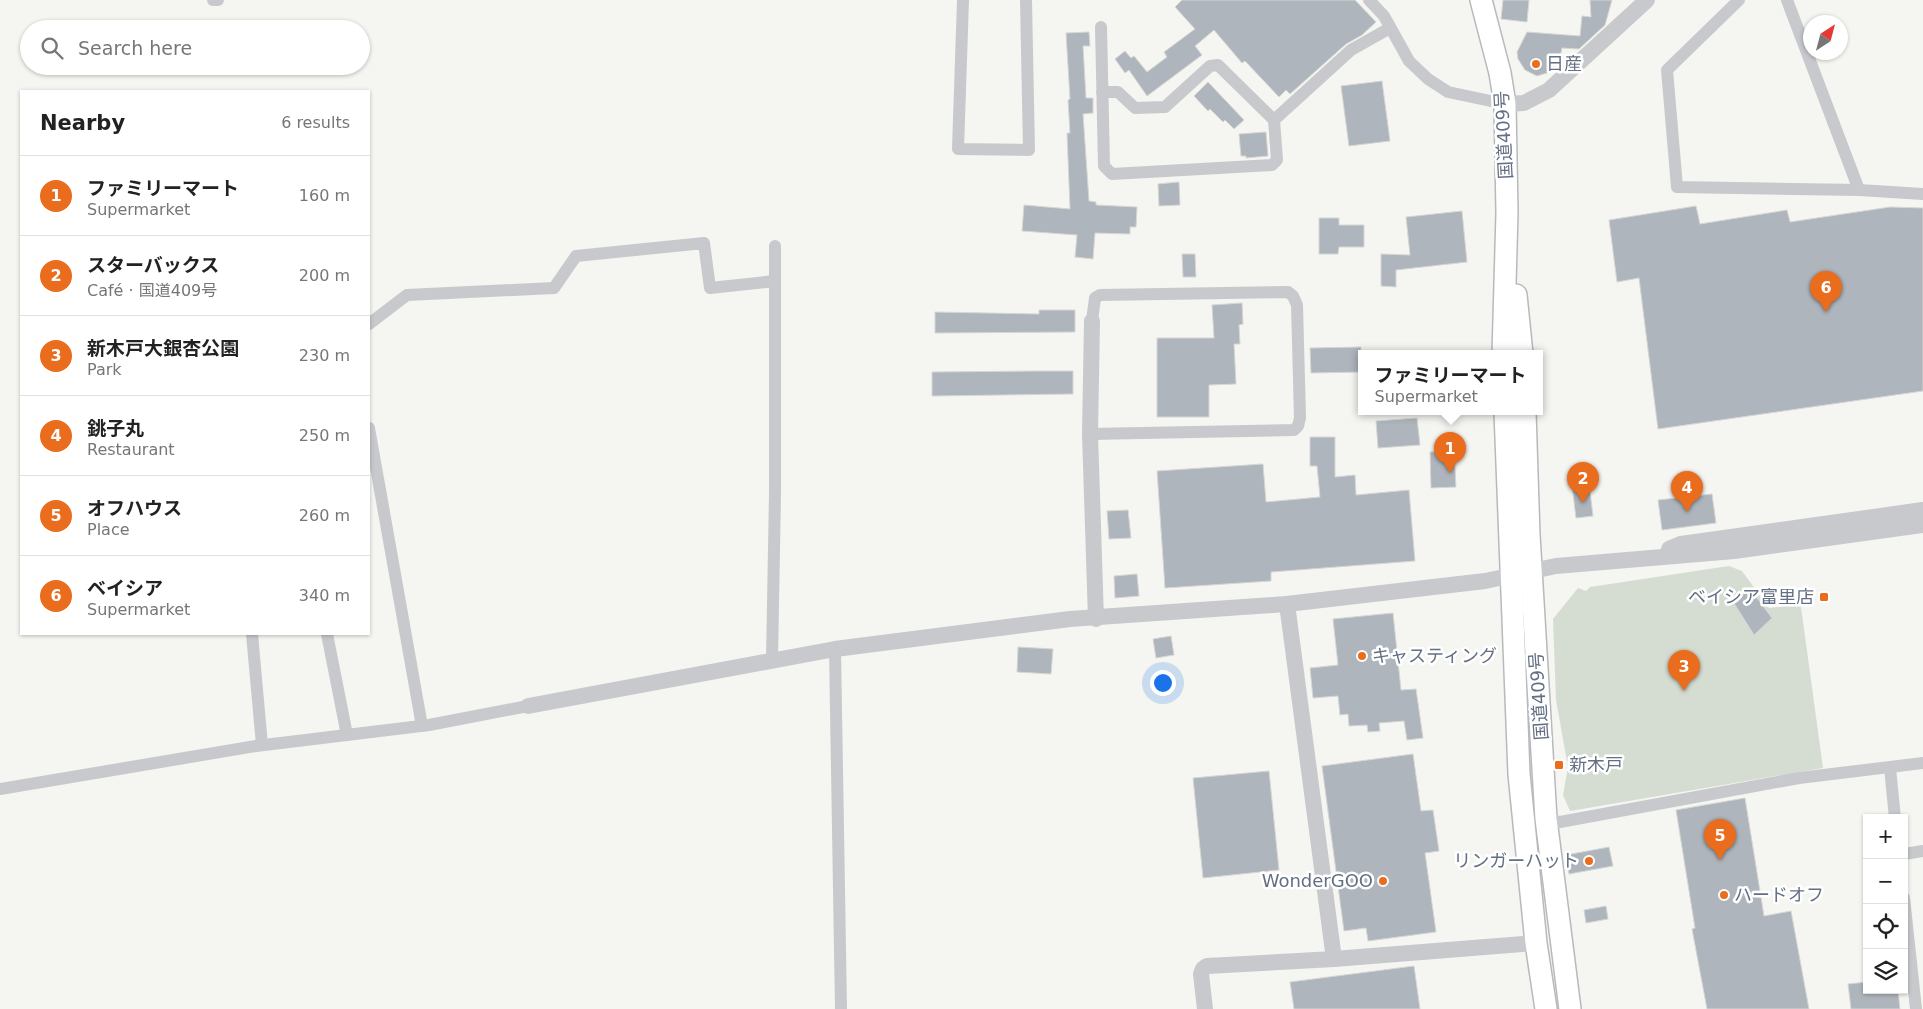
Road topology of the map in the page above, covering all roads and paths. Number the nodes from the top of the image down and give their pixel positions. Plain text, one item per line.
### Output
1 (213, 0) edge
2 (218, 0) edge
3 (963, 0) edge
4 (1026, 0) edge
5 (1369, 0) edge
6 (1481, 0) edge
7 (1647, 0) edge
8 (1739, 0) edge
9 (1787, 0) edge
10 (1100, 27) dead end
11 (1390, 28) junction
12 (1102, 92) junction
13 (1505, 104) junction
14 (1274, 120) junction
15 (1859, 190) junction
16 (1923, 194) edge
17 (1507, 213) junction
18 (775, 246) dead end
19 (775, 281) junction
20 (1092, 322) joint
21 (370, 323) edge
22 (1503, 350) edge
23 (1522, 350) edge
24 (1505, 415) edge
25 (1525, 415) edge
26 (370, 434) edge
27 (1090, 434) junction
28 (1923, 510) edge
29 (1923, 525) edge
30 (1653, 556) junction
31 (1522, 574) junction
32 (1287, 604) junction
33 (1096, 619) junction
34 (252, 635) edge
35 (327, 635) edge
36 (835, 650) junction
37 (772, 660) junction
38 (528, 706) joint
39 (422, 726) junction
40 (347, 735) junction
41 (262, 745) junction
42 (1923, 763) edge
43 (1890, 768) junction
44 (0, 788) edge
45 (1896, 814) edge
46 (1546, 819) junction
47 (1923, 851) edge
48 (1908, 853) edge
49 (1905, 904) edge
50 (1536, 943) junction
51 (1334, 959) junction
52 (841, 1009) edge
53 (1205, 1009) edge
54 (1546, 1009) edge
55 (1570, 1009) edge
56 (1916, 1009) edge

1 - 2 street
3 - 4 street
5 - 11 street
6 - 13 highway, 国道409号
7 - 13 street
8 - 15 street
9 - 15 street
10 - 12 street
11 - 13 street
11 - 14 street
12 - 14 street
12 - 14 street
13 - 17 highway, 国道409号
15 - 16 street
17 - 22 highway, 国道409号
17 - 23 highway, 国道409号
18 - 19 street
19 - 21 street
19 - 37 street
20 - 27 street
20 - 27 street
24 - 31 highway, 国道409号
25 - 31 highway, 国道409号
26 - 39 street
27 - 33 street
28 - 30 street
29 - 30 street
30 - 31 street
31 - 32 street
31 - 46 highway, 国道409号
31 - 50 highway, 国道409号
32 - 33 street
32 - 51 street
33 - 36 street
34 - 41 street
35 - 40 street
36 - 37 street
36 - 52 street
37 - 38 street
38 - 39 street
39 - 40 street
40 - 41 street
41 - 44 street
42 - 43 street
43 - 45 street
43 - 46 street
46 - 55 highway, 国道409号
47 - 48 street
49 - 56 street
50 - 51 street
50 - 54 highway, 国道409号
51 - 53 street

